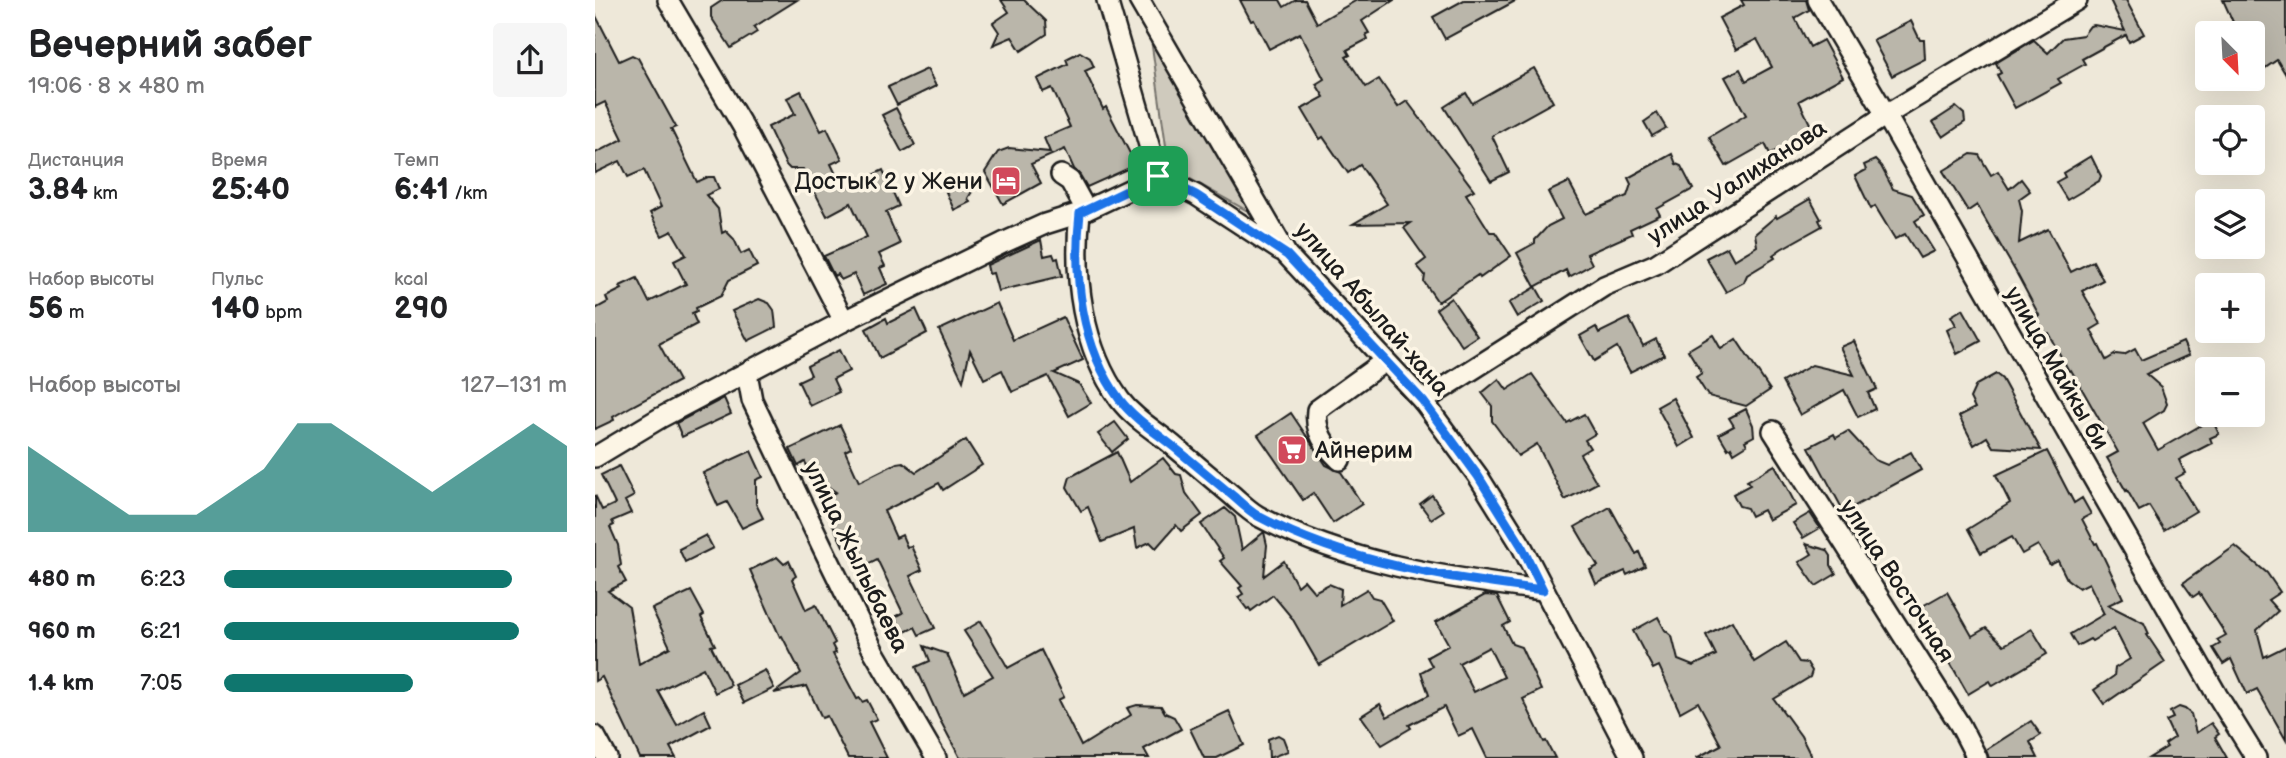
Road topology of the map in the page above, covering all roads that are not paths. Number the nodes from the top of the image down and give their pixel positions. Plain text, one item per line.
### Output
1 (668, 0) edge
2 (1107, 0) edge
3 (1139, 0) edge
4 (1818, 0) edge
5 (2077, 0) edge
6 (1886, 115) junction
7 (1061, 175) dead end
8 (1158, 176) junction
9 (1083, 211) junction
10 (1287, 255) junction
11 (844, 321) junction
12 (1385, 360) junction
13 (747, 373) junction
14 (1423, 401) junction
15 (1773, 431) dead end
16 (595, 457) edge
17 (1340, 460) dead end
18 (1543, 590) junction
19 (595, 736) edge
20 (607, 758) edge
21 (936, 758) edge
22 (1632, 758) edge
23 (1976, 758) edge
24 (2256, 758) edge

1 - 11 street
2 - 8 street
3 - 10 street, улица Абылай-хана
4 - 6 street, улица Майкы би
5 - 6 street, улица Уалиханова
6 - 14 street, улица Уалиханова
6 - 24 street, улица Майкы би
7 - 9 street
8 - 9 street
8 - 10 street
9 - 11 street
9 - 18 street
10 - 12 street, улица Абылай-хана
11 - 13 street
12 - 14 street, улица Абылай-хана
12 - 17 street
13 - 16 street
13 - 21 street, улица Жылыбаева
14 - 18 street, улица Абылай-хана
15 - 23 street, улица Восточная
18 - 22 street, улица Абылай-хана
19 - 20 street

